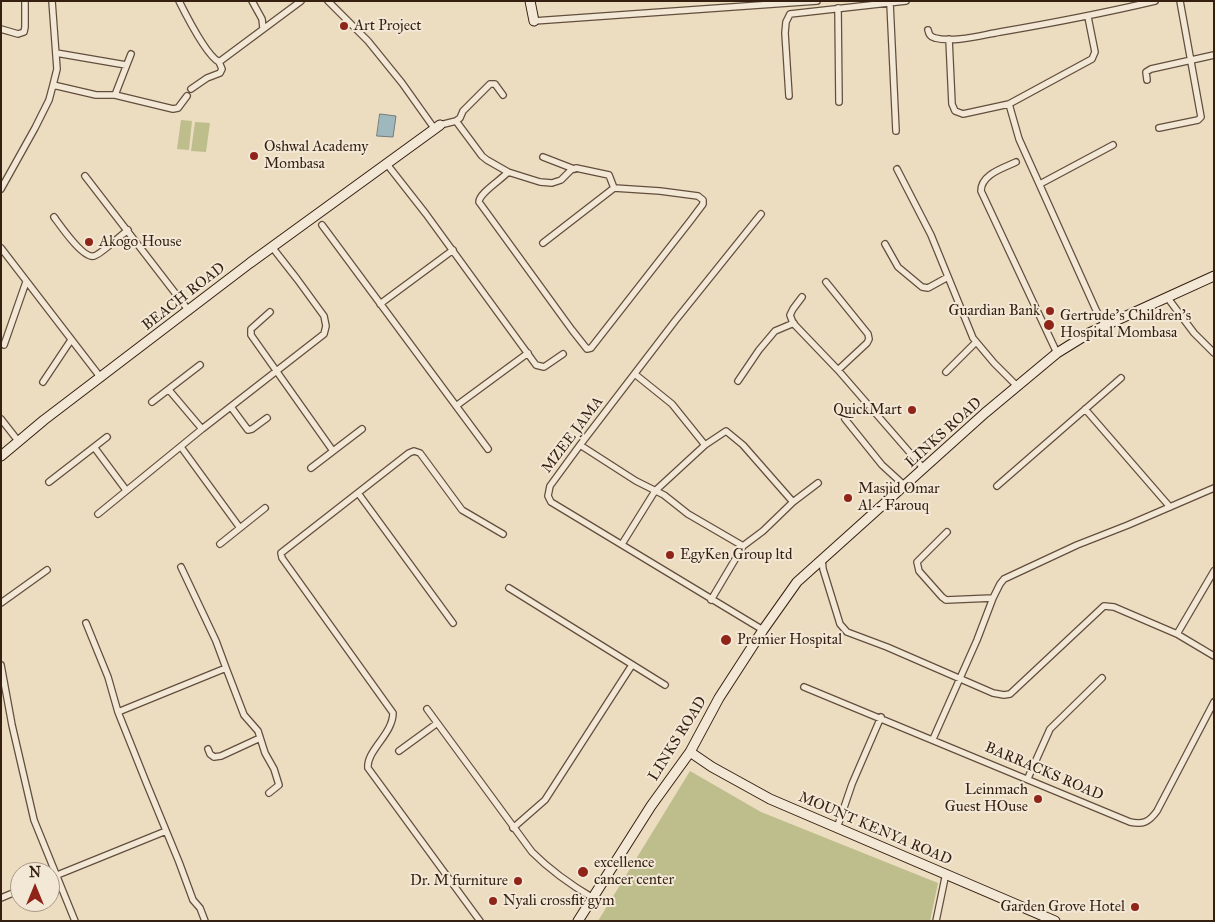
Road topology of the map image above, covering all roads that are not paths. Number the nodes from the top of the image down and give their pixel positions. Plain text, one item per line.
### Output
1 (24, 1) edge
2 (52, 1) edge
3 (179, 1) edge
4 (252, 1) edge
5 (301, 1) edge
6 (328, 1) edge
7 (530, 1) edge
8 (817, 1) edge
9 (906, 1) edge
10 (1155, 1) edge
11 (1180, 1) edge
12 (890, 3) junction
13 (838, 8) junction
14 (1088, 17) junction
15 (534, 21) joint
16 (263, 28) junction
17 (1, 29) edge
18 (928, 30) dead end
19 (949, 39) junction
20 (56, 53) junction
21 (132, 54) dead end
22 (1214, 55) edge
23 (1191, 60) junction
24 (219, 62) junction
25 (126, 65) junction
26 (1147, 80) dead end
27 (53, 85) junction
28 (191, 89) dead end
29 (503, 94) dead end
30 (115, 95) junction
31 (187, 96) dead end
32 (789, 96) dead end
33 (839, 102) dead end
34 (1009, 104) junction
35 (456, 120) junction
36 (437, 126) junction
37 (1159, 128) dead end
38 (896, 131) dead end
39 (1113, 146) dead end
40 (543, 157) dead end
41 (1016, 162) dead end
42 (386, 163) junction
43 (574, 169) junction
44 (897, 169) dead end
45 (508, 172) junction
46 (85, 176) dead end
47 (1040, 184) junction
48 (614, 188) junction
49 (1, 189) edge
50 (761, 214) dead end
51 (54, 217) dead end
52 (322, 225) dead end
53 (128, 230) junction
54 (542, 243) dead end
55 (885, 244) dead end
56 (272, 247) junction
57 (1, 248) edge
58 (453, 250) junction
59 (1214, 276) edge
60 (948, 277) junction
61 (26, 282) junction
62 (826, 282) dead end
63 (802, 297) dead end
64 (1167, 297) junction
65 (380, 304) junction
66 (189, 311) junction
67 (270, 312) dead end
68 (794, 324) junction
69 (1105, 326) junction
70 (71, 340) junction
71 (976, 342) junction
72 (4, 345) dead end
73 (528, 352) junction
74 (1057, 352) junction
75 (1214, 352) edge
76 (563, 354) dead end
77 (200, 365) dead end
78 (838, 370) junction
79 (276, 371) junction
80 (946, 372) dead end
81 (636, 375) junction
82 (101, 378) junction
83 (1121, 378) dead end
84 (738, 381) dead end
85 (43, 382) dead end
86 (1017, 386) junction
87 (169, 390) junction
88 (152, 402) dead end
89 (456, 406) junction
90 (231, 407) junction
91 (1085, 409) junction
92 (267, 418) dead end
93 (1, 419) edge
94 (845, 419) dead end
95 (202, 429) junction
96 (362, 429) dead end
97 (107, 437) dead end
98 (19, 442) junction
99 (580, 446) junction
100 (705, 446) junction
101 (180, 447) junction
102 (94, 448) junction
103 (488, 449) dead end
104 (333, 451) junction
105 (1, 456) edge
106 (311, 468) dead end
107 (924, 469) junction
108 (49, 482) dead end
109 (818, 483) dead end
110 (905, 486) junction
111 (997, 486) dead end
112 (1214, 488) edge
113 (126, 490) junction
114 (655, 490) junction
115 (358, 493) junction
116 (793, 502) junction
117 (1170, 507) junction
118 (265, 508) dead end
119 (98, 514) dead end
120 (240, 528) junction
121 (947, 532) dead end
122 (503, 534) dead end
123 (220, 544) dead end
124 (622, 544) junction
125 (743, 546) junction
126 (822, 559) junction
127 (181, 567) dead end
128 (48, 570) dead end
129 (1214, 571) edge
130 (509, 588) dead end
131 (993, 598) junction
132 (711, 600) junction
133 (1, 603) edge
134 (86, 623) dead end
135 (453, 623) dead end
136 (763, 630) junction
137 (1177, 634) junction
138 (1214, 656) edge
139 (1, 665) edge
140 (632, 665) junction
141 (226, 668) junction
142 (1102, 678) dead end
143 (959, 679) junction
144 (665, 685) dead end
145 (804, 687) dead end
146 (1214, 702) edge
147 (427, 709) dead end
148 (118, 712) junction
149 (881, 718) junction
150 (436, 724) junction
151 (260, 738) junction
152 (933, 739) junction
153 (208, 749) dead end
154 (400, 751) dead end
155 (690, 752) junction
156 (1028, 778) junction
157 (269, 793) dead end
158 (514, 828) junction
159 (837, 828) junction
160 (166, 830) junction
161 (48, 862) edge
162 (946, 873) junction
163 (60, 874) edge
164 (60, 891) edge
165 (593, 898) junction
166 (75, 921) edge
167 (205, 921) edge
168 (480, 921) edge
169 (578, 921) edge
170 (936, 921) edge
171 (1055, 921) edge

1 - 17 street
2 - 20 street
3 - 24 street
4 - 16 street
5 - 16 street
6 - 36 street
7 - 15 main road
8 - 15 street
9 - 12 street
10 - 14 street
11 - 23 street
12 - 13 street
12 - 38 street
13 - 32 street
13 - 33 street
14 - 19 street
14 - 34 street
16 - 24 street
18 - 19 street
19 - 34 street
20 - 25 street
20 - 27 street
21 - 25 street
22 - 23 street
23 - 26 street
23 - 37 street
24 - 28 street
25 - 30 street
27 - 30 street
27 - 49 street
29 - 35 street
30 - 31 street
34 - 47 street
35 - 36 street
35 - 45 street
36 - 42 main road, BEACH ROAD
39 - 47 street
40 - 43 street
41 - 74 street
42 - 56 main road, BEACH ROAD
42 - 58 street
43 - 45 street
43 - 48 street
44 - 60 street
45 - 48 street
46 - 53 street
47 - 69 street
48 - 54 street
50 - 81 street, MZEE JAMA
51 - 53 street
52 - 65 street
53 - 66 street
55 - 60 street
56 - 66 main road, BEACH ROAD
56 - 79 street
57 - 61 street
58 - 65 street
58 - 73 street
59 - 64 main road, LINKS ROAD
60 - 71 street
61 - 70 street
61 - 72 street
62 - 78 street
63 - 68 street
64 - 69 main road, LINKS ROAD
64 - 75 street
65 - 89 street
66 - 82 main road, BEACH ROAD
67 - 79 street
68 - 78 street
68 - 84 street
69 - 74 main road, LINKS ROAD
70 - 82 street
70 - 85 street
71 - 80 street
71 - 86 street
73 - 76 street
73 - 89 street
74 - 86 main road, LINKS ROAD
77 - 87 street
78 - 107 street
79 - 90 street
79 - 104 street
81 - 99 street, MZEE JAMA
81 - 100 street
82 - 98 main road, BEACH ROAD
83 - 91 street
86 - 107 main road, LINKS ROAD
87 - 88 street
87 - 95 street
89 - 103 street
90 - 92 street
90 - 95 street
91 - 111 street
91 - 117 street
93 - 98 street
94 - 110 street
95 - 101 street
96 - 104 street
97 - 102 street
98 - 105 main road, BEACH ROAD
99 - 114 street
99 - 124 street, MZEE JAMA
100 - 114 street
100 - 116 street
101 - 113 street
101 - 120 street
102 - 108 street
102 - 113 street
104 - 106 street
107 - 110 main road, LINKS ROAD
109 - 116 street
110 - 126 main road, LINKS ROAD
112 - 117 street
113 - 119 street
114 - 124 street
114 - 125 street
115 - 122 street
115 - 135 street
115 - 168 street
116 - 125 street
117 - 131 street
118 - 120 street
120 - 123 street
121 - 131 street
124 - 132 street, MZEE JAMA
125 - 132 street
126 - 136 main road, LINKS ROAD
126 - 143 street
127 - 141 street
128 - 133 street
129 - 137 street
130 - 140 street
131 - 143 street
132 - 136 street, MZEE JAMA
134 - 148 street
136 - 155 main road, LINKS ROAD
137 - 138 street
137 - 143 street
139 - 161 street
140 - 144 street
140 - 158 street
141 - 148 street
141 - 151 street
142 - 156 street
143 - 152 street
145 - 149 street, BARRACKS ROAD
146 - 156 street, BARRACKS ROAD
147 - 150 street
148 - 160 street
149 - 152 street, BARRACKS ROAD
149 - 159 street
150 - 154 street
150 - 158 street
151 - 153 street
151 - 157 street
152 - 156 street, BARRACKS ROAD
155 - 159 main road, MOUNT KENYA ROAD
155 - 165 main road, LINKS ROAD
158 - 165 street
159 - 162 main road, MOUNT KENYA ROAD
160 - 163 street
160 - 167 street
162 - 170 street
162 - 171 main road, MOUNT KENYA ROAD
164 - 166 street
165 - 169 main road, LINKS ROAD

